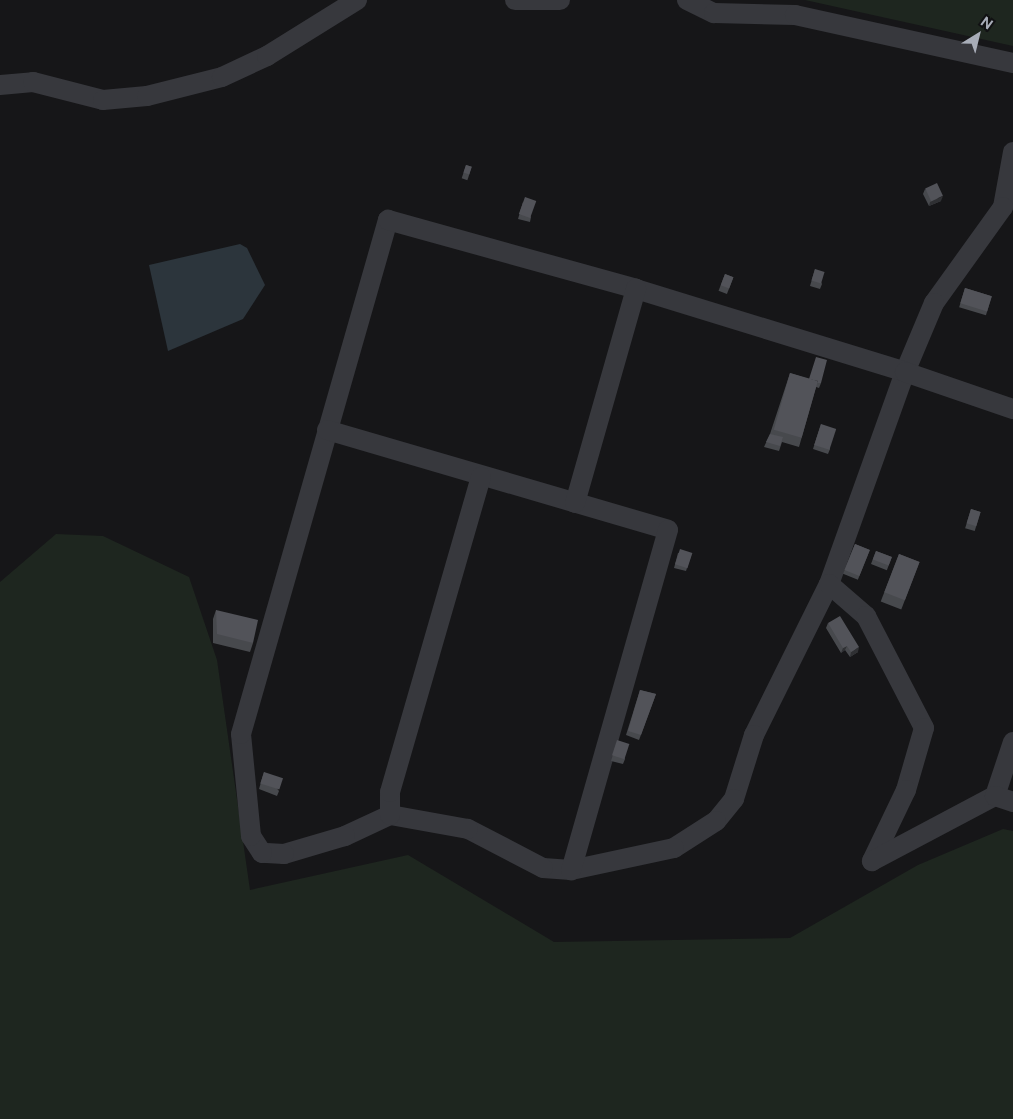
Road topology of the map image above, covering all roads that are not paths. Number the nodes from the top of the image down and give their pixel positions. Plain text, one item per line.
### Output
1 (357, 0) edge
2 (515, 0) edge
3 (560, 0) edge
4 (687, 0) edge
5 (1013, 63) edge
6 (0, 85) edge
7 (1013, 152) edge
8 (636, 289) junction
9 (905, 372) junction
10 (1013, 409) edge
11 (327, 430) junction
12 (481, 477) junction
13 (575, 503) junction
14 (829, 584) junction
15 (1013, 742) edge
16 (1004, 799) edge
17 (390, 816) junction
18 (571, 870) junction

1 - 6 street
2 - 3 street
4 - 5 street
7 - 9 street
8 - 9 street
8 - 11 street
8 - 13 street
9 - 10 street
9 - 14 street
11 - 12 street
11 - 17 street
12 - 13 street
12 - 17 street
13 - 18 street
14 - 16 street
14 - 18 street
15 - 16 street
17 - 18 street

